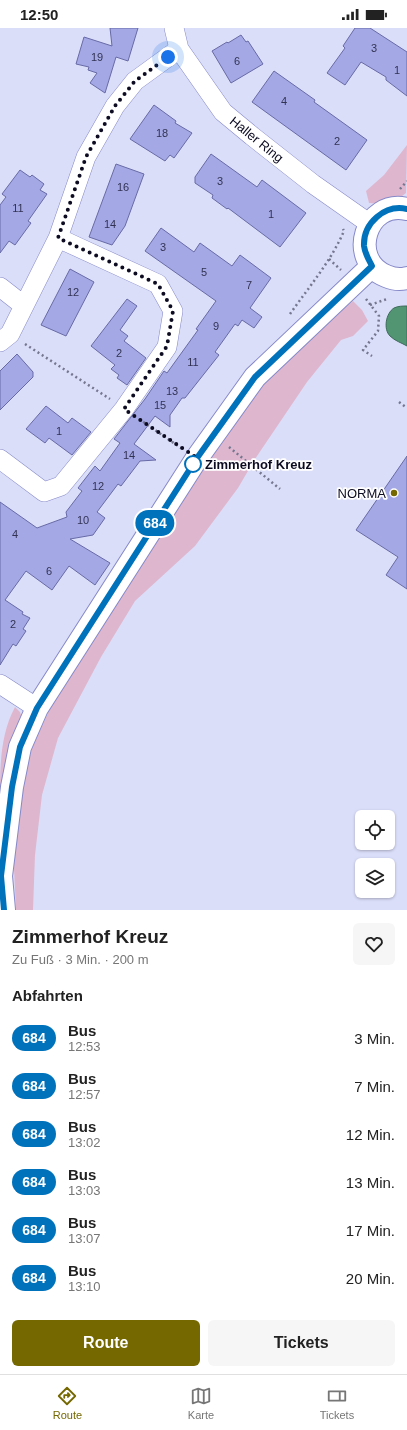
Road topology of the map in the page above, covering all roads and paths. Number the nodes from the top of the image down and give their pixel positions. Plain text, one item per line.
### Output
1 (174, 28) edge
2 (179, 49) junction
3 (407, 181) edge
4 (401, 200) edge
5 (350, 210) junction
6 (370, 224) junction
7 (58, 238) junction
8 (372, 266) junction
9 (407, 278) edge
10 (354, 283) junction
11 (0, 287) edge
12 (23, 306) junction
13 (288, 317) dead end
14 (5, 338) edge
15 (372, 356) dead end
16 (399, 402) dead end
17 (407, 408) edge
18 (124, 409) junction
19 (213, 434) junction
20 (197, 458) junction
21 (0, 459) edge
22 (280, 489) dead end
23 (0, 684) edge
24 (37, 708) junction
25 (4, 910) edge

1 - 2 street, Haller Ring
2 - 5 street, Haller Ring
2 - 7 street
3 - 4 path
4 - 6 street
5 - 6 street, Haller Ring
5 - 13 path
6 - 8 street
7 - 12 street
7 - 18 street
8 - 9 street
8 - 10 street
10 - 15 path
10 - 19 street
11 - 12 street
12 - 14 street
14 - 18 path
16 - 17 path
18 - 20 path
18 - 21 street
19 - 20 street
19 - 22 path
20 - 24 street
23 - 24 street
24 - 25 street

